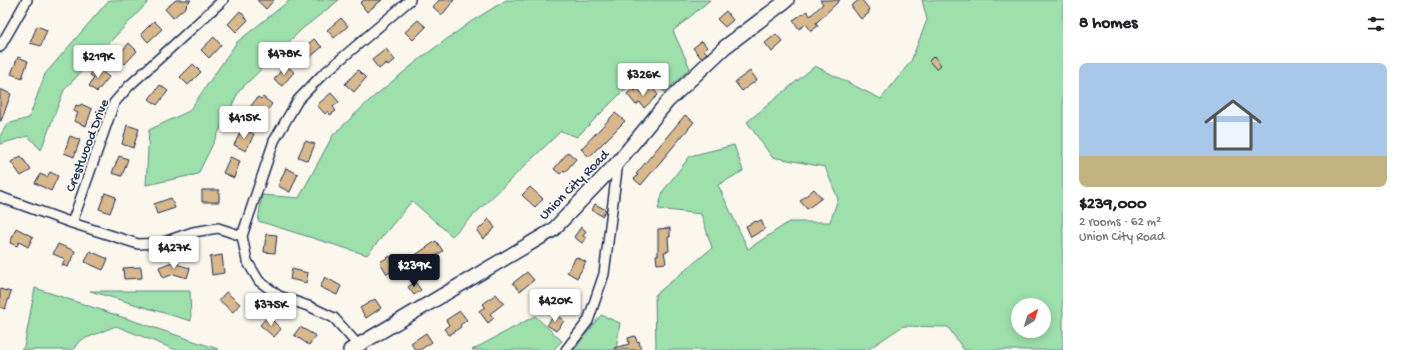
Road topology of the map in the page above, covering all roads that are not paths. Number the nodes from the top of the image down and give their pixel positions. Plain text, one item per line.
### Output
1 (27, 0) edge
2 (223, 0) edge
3 (410, 0) edge
4 (787, 0) edge
5 (0, 48) edge
6 (618, 162) junction
7 (0, 197) edge
8 (72, 223) junction
9 (242, 236) junction
10 (354, 347) edge
11 (566, 350) edge

1 - 5 street
2 - 8 street, Crestwood Drive
3 - 9 street
4 - 6 main road, Union City Road
6 - 10 main road, Union City Road
6 - 11 street
7 - 8 street
8 - 9 street
9 - 10 street

